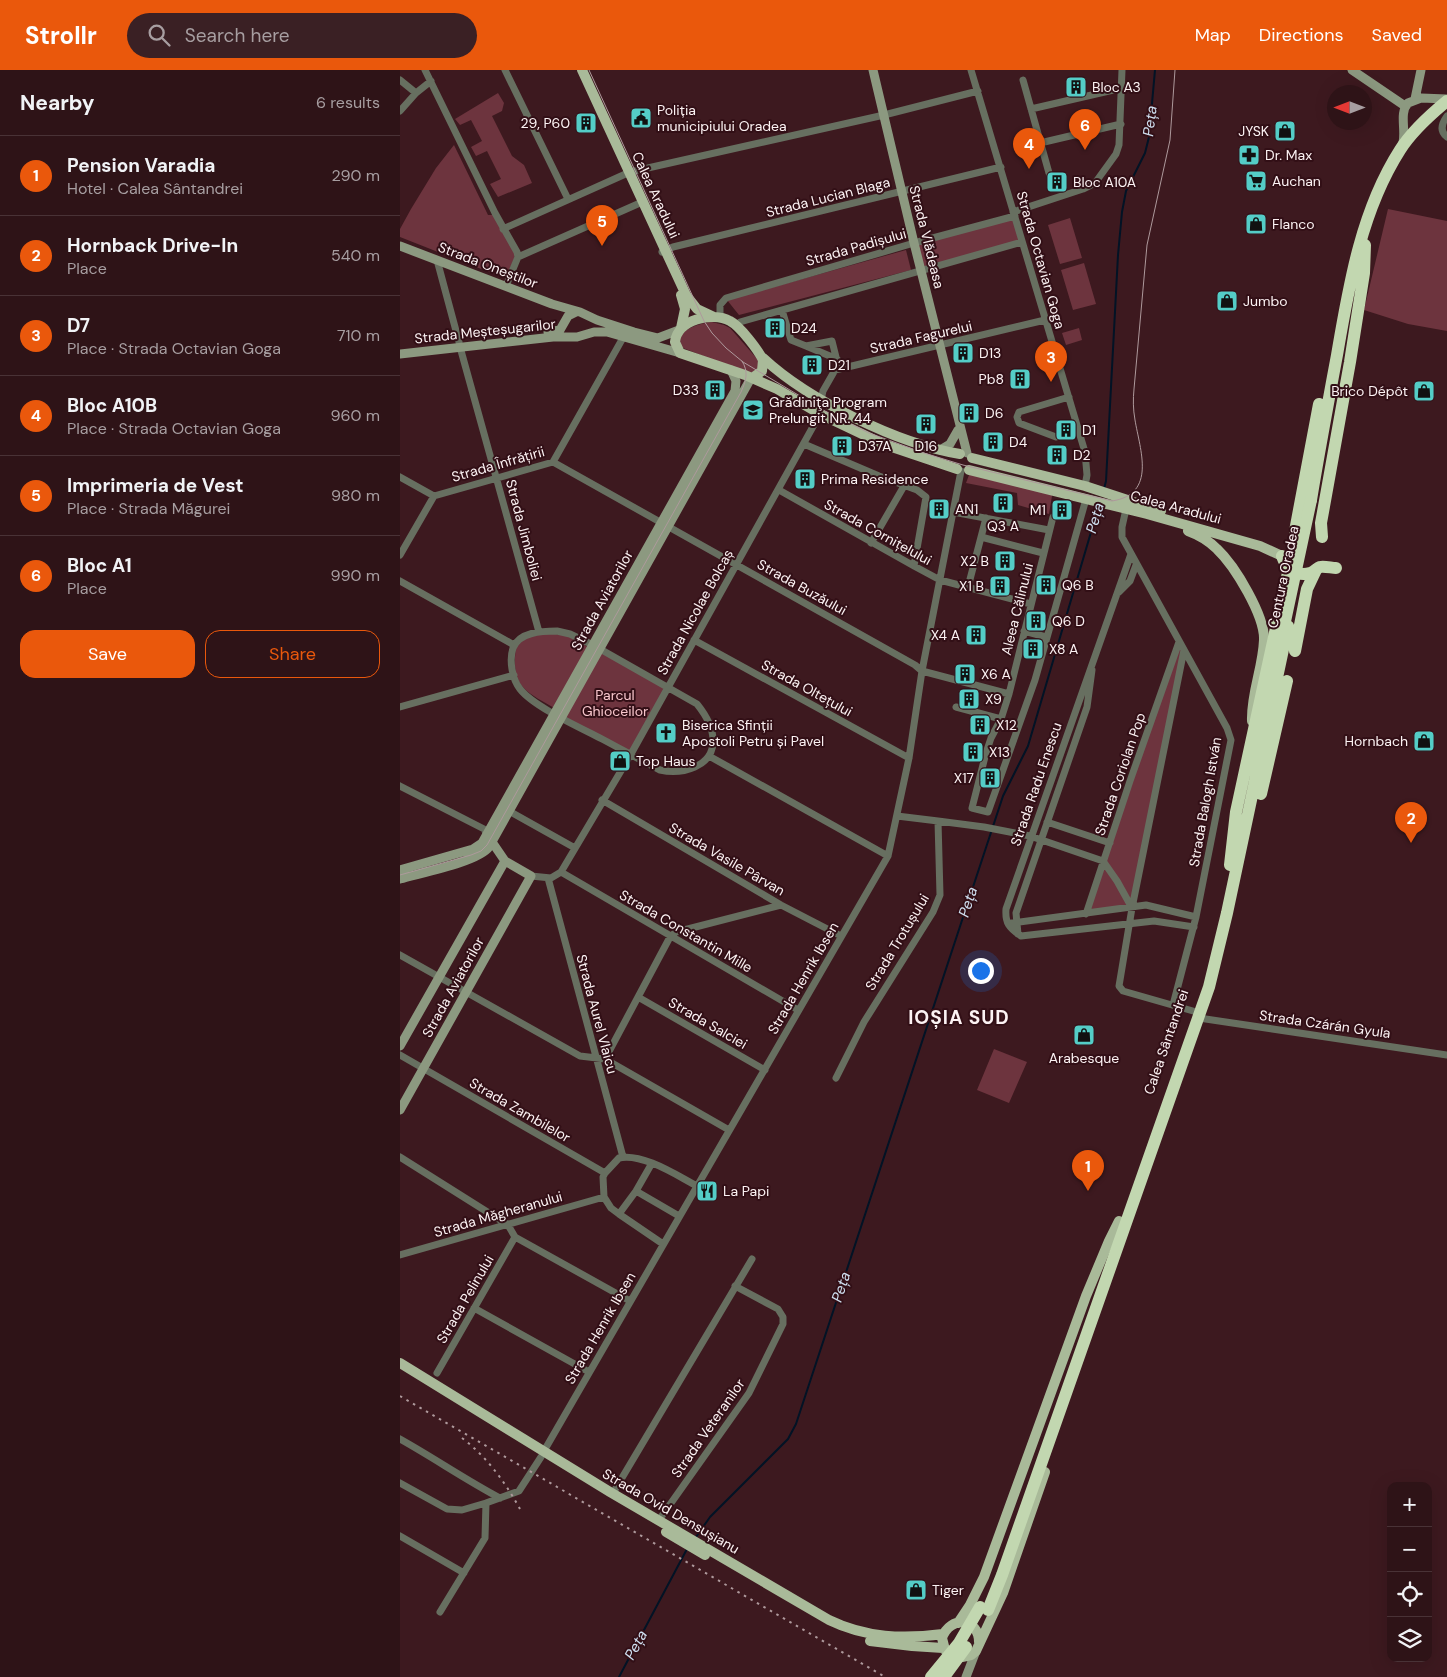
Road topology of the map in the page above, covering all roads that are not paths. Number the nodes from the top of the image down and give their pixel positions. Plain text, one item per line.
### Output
1 (425, 70) edge
2 (505, 70) edge
3 (580, 70) edge
4 (873, 70) edge
5 (971, 70) edge
6 (1122, 70) edge
7 (1352, 70) edge
8 (1421, 70) edge
9 (400, 80) edge
10 (1023, 80) dead end
11 (431, 81) junction
12 (1122, 88) junction
13 (978, 91) junction
14 (416, 93) junction
15 (1415, 99) junction
16 (1447, 100) edge
17 (1405, 106) junction
18 (1031, 109) junction
19 (400, 110) edge
20 (1447, 110) edge
21 (884, 115) junction
22 (1447, 116) edge
23 (1121, 124) junction
24 (1447, 136) edge
25 (1040, 143) junction
26 (1400, 150) junction
27 (1001, 167) junction
28 (628, 173) junction
29 (1049, 173) dead end
30 (902, 192) junction
31 (568, 199) junction
32 (640, 203) junction
33 (1014, 214) junction
34 (1364, 228) junction
35 (503, 229) junction
36 (1022, 242) junction
37 (914, 243) junction
38 (1365, 245) junction
39 (400, 246) edge
40 (663, 251) junction
41 (518, 257) junction
42 (437, 260) junction
43 (921, 270) junction
44 (506, 286) junction
45 (782, 310) junction
46 (569, 315) junction
47 (587, 317) junction
48 (719, 318) junction
49 (1045, 320) junction
50 (737, 327) junction
51 (680, 329) junction
52 (585, 335) junction
53 (624, 336) junction
54 (573, 337) junction
55 (459, 344) junction
56 (806, 346) junction
57 (939, 346) junction
58 (400, 348) edge
59 (680, 353) junction
60 (400, 354) edge
61 (763, 358) junction
62 (837, 359) junction
63 (839, 369) junction
64 (731, 370) junction
65 (752, 378) junction
66 (1069, 396) junction
67 (821, 400) junction
68 (956, 410) junction
69 (820, 414) junction
70 (958, 430) junction
71 (1056, 437) dead end
72 (804, 444) junction
73 (940, 450) junction
74 (965, 454) junction
75 (553, 462) junction
76 (962, 470) junction
77 (400, 477) edge
78 (496, 478) junction
79 (904, 486) junction
80 (1089, 487) junction
81 (779, 490) junction
82 (434, 496) junction
83 (1088, 500) junction
84 (1312, 501) junction
85 (1126, 509) junction
86 (953, 512) junction
87 (1053, 517) dead end
88 (986, 518) junction
89 (1160, 518) junction
90 (665, 524) junction
91 (1049, 530) junction
92 (1204, 530) junction
93 (1295, 530) dead end
94 (980, 537) junction
95 (1322, 537) dead end
96 (871, 543) junction
97 (1043, 553) junction
98 (1130, 554) junction
99 (400, 555) edge
100 (1285, 562) junction
101 (735, 565) junction
102 (1136, 565) junction
103 (914, 566) junction
104 (1336, 568) dead end
105 (1316, 570) junction
106 (940, 580) junction
107 (400, 581) edge
108 (968, 587) junction
109 (1117, 594) junction
110 (1031, 604) junction
111 (1286, 626) junction
112 (1024, 631) junction
113 (539, 632) junction
114 (1046, 637) junction
115 (694, 640) junction
116 (1179, 642) junction
117 (514, 645) junction
118 (596, 648) junction
119 (1184, 650) junction
120 (1295, 651) dead end
121 (1094, 655) junction
122 (922, 670) junction
123 (514, 676) junction
124 (1287, 681) dead end
125 (667, 688) junction
126 (1009, 694) junction
127 (400, 707) edge
128 (956, 708) dead end
129 (558, 716) junction
130 (1001, 719) junction
131 (1253, 728) junction
132 (631, 754) junction
133 (708, 756) junction
134 (909, 758) junction
135 (400, 786) edge
136 (602, 800) junction
137 (509, 812) junction
138 (897, 816) junction
139 (938, 821) junction
140 (1047, 822) junction
141 (1030, 836) junction
142 (490, 839) junction
143 (1041, 840) junction
144 (1110, 843) junction
145 (575, 848) junction
146 (888, 856) junction
147 (505, 861) junction
148 (1104, 861) junction
149 (400, 870) edge
150 (1230, 870) junction
151 (561, 872) junction
152 (531, 876) junction
153 (548, 878) junction
154 (400, 879) edge
155 (781, 904) junction
156 (1132, 908) junction
157 (1227, 913) junction
158 (1086, 914) junction
159 (1196, 916) junction
160 (1006, 919) junction
161 (1018, 922) junction
162 (1130, 923) junction
163 (1194, 927) junction
164 (1018, 934) junction
165 (841, 936) junction
166 (670, 937) junction
167 (400, 955) edge
168 (438, 977) junction
169 (466, 993) junction
170 (638, 997) junction
171 (1173, 1005) junction
172 (798, 1010) junction
173 (1196, 1014) junction
174 (400, 1046) edge
175 (400, 1055) edge
176 (1447, 1055) edge
177 (596, 1057) junction
178 (605, 1059) junction
179 (424, 1068) junction
180 (765, 1070) junction
181 (836, 1078) dead end
182 (400, 1110) edge
183 (730, 1130) junction
184 (400, 1157) edge
185 (624, 1157) junction
186 (652, 1164) junction
187 (1147, 1164) junction
188 (605, 1173) junction
189 (697, 1186) junction
190 (636, 1191) junction
191 (604, 1197) junction
192 (619, 1214) junction
193 (679, 1216) junction
194 (1119, 1221) junction
195 (508, 1225) junction
196 (515, 1237) junction
197 (662, 1244) junction
198 (400, 1255) edge
199 (752, 1259) dead end
200 (735, 1286) junction
201 (630, 1301) junction
202 (474, 1308) junction
203 (400, 1363) edge
204 (400, 1370) edge
205 (589, 1372) junction
206 (436, 1373) dead end
207 (400, 1439) edge
208 (543, 1454) junction
209 (400, 1483) edge
210 (613, 1493) junction
211 (500, 1498) junction
212 (486, 1503) junction
213 (659, 1520) junction
214 (400, 1536) edge
215 (688, 1541) junction
216 (704, 1551) junction
217 (464, 1573) junction
218 (984, 1608) junction
219 (440, 1612) dead end
220 (958, 1623) junction
221 (943, 1634) junction
222 (977, 1646) junction
223 (943, 1648) junction
224 (953, 1656) junction
225 (931, 1677) edge
226 (944, 1677) edge
227 (961, 1677) edge
228 (966, 1677) edge

1 - 11 street
2 - 31 street
3 - 28 main road, Calea Aradului
4 - 21 street, Strada Vlădeasa
5 - 13 street, Strada Octavian Goga
6 - 12 street, Strada Padișului
7 - 17 street
8 - 15 street
9 - 14 street
10 - 18 street
11 - 14 street
11 - 35 street
12 - 18 street
12 - 23 street, Strada Padișului
13 - 21 street
13 - 27 street, Strada Octavian Goga
14 - 19 street
15 - 16 street
15 - 17 street
16 - 26 highway
17 - 26 street
18 - 25 street
20 - 38 highway
21 - 28 street
21 - 30 street, Strada Vlădeasa
22 - 24 street
23 - 25 street
23 - 33 street, Strada Padișului
25 - 29 street
26 - 34 highway
27 - 30 street, Strada Lucian Blaga
27 - 33 street, Strada Octavian Goga
28 - 31 street
28 - 32 main road, Calea Aradului
28 - 40 main road, Calea Aradului
30 - 37 street, Strada Vlădeasa
30 - 40 street, Strada Lucian Blaga
31 - 35 street
32 - 40 main road, Calea Aradului
32 - 41 street
33 - 36 street, Strada Octavian Goga
33 - 37 street, Strada Padișului
34 - 84 highway, Centura Oradea
34 - 93 highway
35 - 41 street
36 - 43 street
36 - 49 street, Strada Octavian Goga
37 - 43 street, Strada Vlădeasa
37 - 48 street, Strada Padișului
38 - 84 highway, Centura Oradea
38 - 95 highway
39 - 42 street, Strada Oneștilor
40 - 48 main road, Calea Aradului
40 - 51 main road, Calea Aradului
41 - 44 street
42 - 44 street, Strada Oneștilor
42 - 55 street, Strada Jimboliei
43 - 45 street
43 - 57 street, Strada Vlădeasa
44 - 46 street, Strada Oneștilor
45 - 50 street
45 - 56 street
46 - 47 street
46 - 54 street
46 - 55 street, Strada Meșteșugarilor
47 - 51 street
47 - 52 street
48 - 50 main road, Calea Aradului
48 - 51 main road
49 - 57 street, Strada Fagurelui
49 - 66 street, Strada Octavian Goga
50 - 61 main road, Calea Aradului
51 - 59 main road, Calea Aradului
52 - 53 street
52 - 54 street
53 - 59 street
53 - 75 street, Strada Înfrățirii
54 - 55 street, Strada Meșteșugarilor
55 - 58 street, Strada Meșteșugarilor
55 - 60 street, Strada Meșteșugarilor
55 - 78 street, Strada Jimboliei
56 - 62 street
56 - 62 street
57 - 63 street, Strada Fagurelui
57 - 68 street, Strada Vlădeasa
59 - 64 main road, Calea Aradului
61 - 65 main road
61 - 67 main road, Calea Aradului
62 - 63 street
63 - 67 street
64 - 65 main road, Calea Aradului
64 - 90 street, Strada Aviatorilor
65 - 69 main road, Calea Aradului
65 - 90 street, Strada Aviatorilor
66 - 71 street
66 - 80 street, Strada Octavian Goga
67 - 73 main road, Calea Aradului
68 - 70 street, Strada Vlădeasa
68 - 74 street, Strada Vlădeasa
69 - 72 street, Strada Nicolae Bolcaș
69 - 76 main road, Calea Aradului
70 - 73 street
70 - 74 street, Strada Vlădeasa
72 - 79 street
72 - 81 street, Strada Nicolae Bolcaș
73 - 74 main road, Calea Aradului
74 - 76 main road
74 - 76 main road
74 - 80 main road, Calea Aradului
75 - 78 street, Strada Înfrățirii
75 - 90 street, Strada Buzăului
76 - 83 main road, Calea Aradului
76 - 86 street, Strada Henrik Ibsen
77 - 82 street
78 - 82 street, Strada Înfrățirii
78 - 113 street, Strada Jimboliei
79 - 96 street
79 - 103 street
80 - 92 main road, Calea Aradului
81 - 96 street, Strada Cornițelului
81 - 101 street, Strada Nicolae Bolcaș
82 - 99 street
83 - 85 main road, Calea Aradului
83 - 114 street
84 - 111 highway, Centura Oradea, bridge
85 - 89 main road, Calea Aradului
85 - 98 street, Strada Balogh István
86 - 88 street
86 - 106 street, Strada Henrik Ibsen
87 - 91 street, Aleea Călinului
88 - 91 street
88 - 94 street
89 - 92 main road, Calea Aradului
89 - 131 main road
90 - 101 street, Strada Buzăului
90 - 118 street, Strada Aviatorilor
91 - 97 street, Aleea Călinului
92 - 100 main road, Calea Aradului
94 - 97 street
94 - 108 street
96 - 103 street, Strada Cornițelului
97 - 110 street, Aleea Călinului
98 - 102 street, Strada Balogh István
98 - 109 street, Strada Radu Enescu
100 - 105 highway, Calea Aradului
100 - 131 highway
101 - 115 street, Strada Nicolae Bolcaș
101 - 122 street, Strada Buzăului
102 - 109 street
102 - 116 street, Strada Balogh István
103 - 106 street, Strada Cornițelului
104 - 105 highway, Calea Aradului
105 - 120 highway
106 - 108 street, Strada Cornițelului
106 - 122 street, Strada Henrik Ibsen
107 - 117 street
108 - 110 street, Strada Cornițelului
109 - 121 street, Strada Radu Enescu
110 - 112 street, Aleea Călinului
111 - 150 highway, Centura Oradea
111 - 157 highway, Centura Oradea
112 - 114 street
112 - 126 street, Aleea Călinului
113 - 117 street
113 - 118 street
114 - 130 street, Aleea Călinului
115 - 125 street, Strada Nicolae Bolcaș
115 - 134 street, Strada Oltețului
116 - 119 street, Strada Balogh István
116 - 144 street, Strada Coriolan Pop
117 - 123 street
118 - 125 street
118 - 129 street, Strada Aviatorilor
119 - 156 street
119 - 159 street, Strada Balogh István
121 - 140 street, Strada Radu Enescu
121 - 141 street, Strada Radu Enescu
122 - 126 street
122 - 134 street, Strada Henrik Ibsen
123 - 127 street
123 - 129 street
124 - 157 highway
125 - 132 street, Strada Nicolae Bolcaș
125 - 133 street
126 - 130 street, Aleea Călinului
128 - 130 street
129 - 132 street
129 - 137 street, Strada Aviatorilor
129 - 142 street, Strada Aviatorilor
131 - 150 highway
132 - 133 street
132 - 136 street, Strada Nicolae Bolcaș
133 - 146 street
134 - 138 street, Strada Henrik Ibsen
135 - 142 street
136 - 145 street, Strada Nicolae Bolcaș
136 - 155 street, Strada Vasile Pârvan
137 - 142 street, Strada Aviatorilor
137 - 145 street
138 - 139 street
138 - 146 street, Strada Henrik Ibsen
139 - 141 street
139 - 181 street, Strada Trotușului
140 - 143 street, Strada Radu Enescu
140 - 144 street
141 - 143 street
141 - 160 street, Strada Radu Enescu
142 - 147 street
142 - 149 street
142 - 154 street
143 - 148 street
143 - 161 street, Strada Radu Enescu
144 - 148 street, Strada Coriolan Pop
145 - 151 street, Strada Nicolae Bolcaș
146 - 165 street, Strada Henrik Ibsen
147 - 152 street
147 - 168 street, Strada Aviatorilor
148 - 156 street
148 - 158 street, Strada Coriolan Pop
150 - 173 highway, Calea Sântandrei
151 - 153 street
151 - 166 street, Strada Constantin Mille
152 - 153 street
152 - 169 street, Strada Aviatorilor
153 - 177 street, Strada Aurel Vlaicu
155 - 165 street, Strada Vasile Pârvan
155 - 166 street
156 - 158 street
156 - 159 street
156 - 162 street
157 - 173 highway, Calea Sântandrei
158 - 161 street
159 - 163 street, Strada Balogh István
160 - 161 street
160 - 164 street
161 - 164 street
162 - 163 street
162 - 164 street
162 - 171 street, Strada Czárán Gyula
163 - 171 street, Strada Balogh István
165 - 172 street, Strada Henrik Ibsen
166 - 170 street
166 - 172 street, Strada Constantin Mille
167 - 168 street
168 - 169 street
168 - 174 street, Strada Aviatorilor
169 - 177 street
169 - 179 street, Strada Aviatorilor
170 - 178 street
170 - 180 street, Strada Salciei
171 - 173 street, Strada Czárán Gyula
172 - 180 street, Strada Henrik Ibsen
173 - 176 street, Strada Czárán Gyula
173 - 187 highway, Calea Sântandrei
173 - 194 highway, Calea Sântandrei
175 - 179 street, Strada Zambilelor
177 - 178 street
177 - 185 street, Strada Aurel Vlaicu
178 - 183 street
179 - 182 street, Strada Aviatorilor
179 - 188 street, Strada Zambilelor
180 - 183 street, Strada Henrik Ibsen
183 - 189 street, Strada Henrik Ibsen
184 - 195 street
185 - 186 street
185 - 188 street
186 - 189 street
186 - 190 street
187 - 218 highway, Calea Sântandrei
187 - 222 main road
188 - 191 street
189 - 193 street, Strada Henrik Ibsen
190 - 192 street
190 - 193 street
191 - 192 street
191 - 195 street, Strada Măgheranului
192 - 197 street
193 - 197 street, Strada Henrik Ibsen
194 - 218 highway, Calea Sântandrei
194 - 220 main road
195 - 196 street
195 - 198 street, Strada Măgheranului
196 - 201 street
196 - 202 street, Strada Pelinului
197 - 201 street, Strada Henrik Ibsen
199 - 200 street
200 - 210 street
200 - 213 street, Strada Veteranilor
201 - 205 street, Strada Henrik Ibsen
202 - 205 street
202 - 206 street, Strada Pelinului
203 - 208 main road, Strada Ovid Densușianu
204 - 208 main road, Strada Ovid Densușianu
205 - 208 street, Strada Henrik Ibsen
207 - 211 street
208 - 210 main road, Strada Ovid Densușianu
208 - 211 street, Strada Henrik Ibsen
208 - 215 main road, Strada Ovid Densușianu
209 - 212 street, Strada Henrik Ibsen
210 - 213 main road, Strada Ovid Densușianu
211 - 212 street, Strada Henrik Ibsen
212 - 217 street
213 - 215 main road, Strada Ovid Densușianu
214 - 217 street
215 - 216 main road, Strada Ovid Densușianu
216 - 221 main road, Strada Ovid Densușianu
216 - 223 main road, Strada Ovid Densușianu
217 - 219 street
218 - 225 highway, bridge
218 - 226 highway, bridge
220 - 221 main road
220 - 222 main road
221 - 223 main road
222 - 224 main road
222 - 228 street
223 - 224 main road
224 - 227 street

